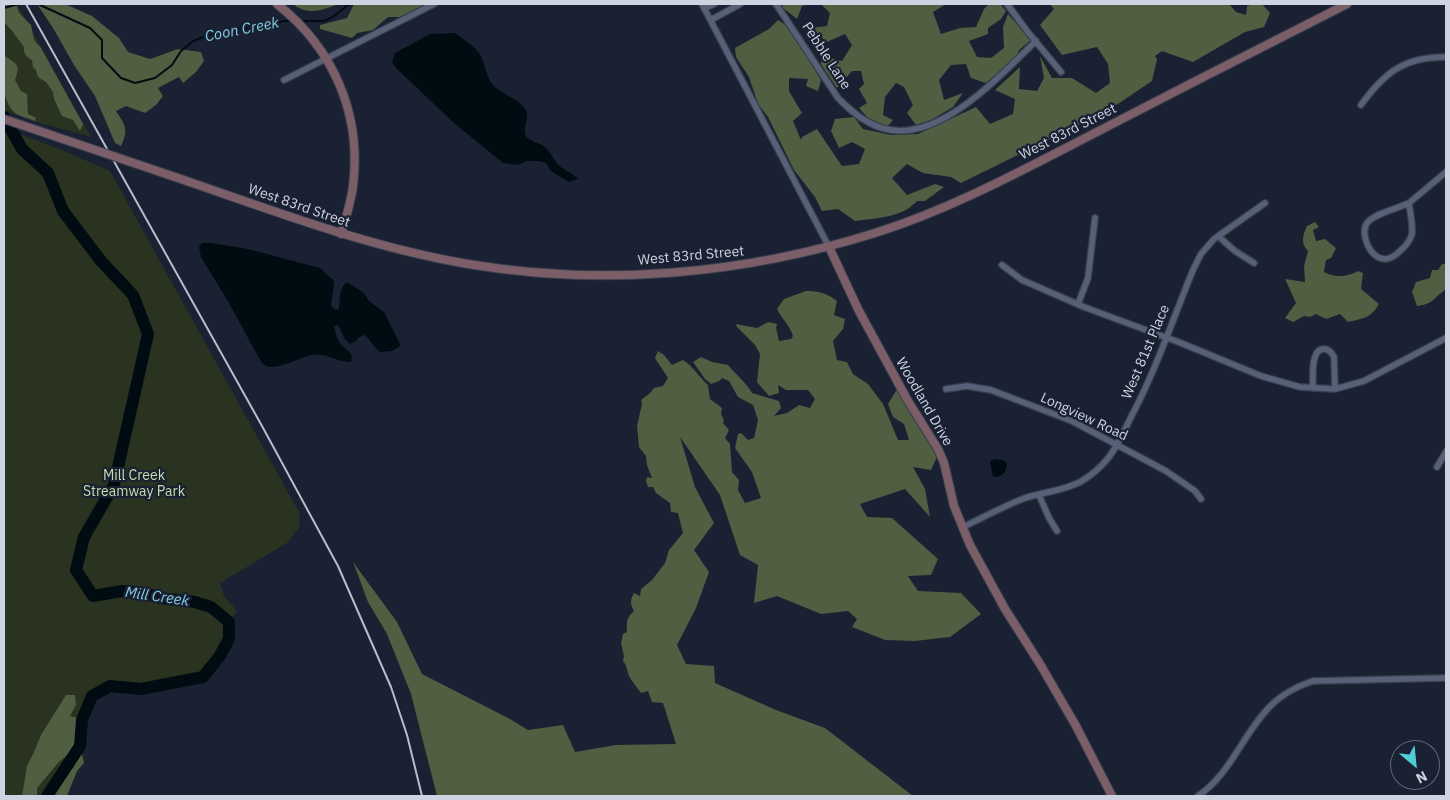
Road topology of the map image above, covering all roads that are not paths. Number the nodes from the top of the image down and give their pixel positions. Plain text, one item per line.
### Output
1 (277, 4) edge
2 (434, 4) edge
3 (714, 4) edge
4 (740, 4) edge
5 (776, 4) edge
6 (1007, 4) edge
7 (1347, 4) edge
8 (704, 6) edge
9 (711, 20) junction
10 (1036, 42) junction
11 (1446, 57) edge
12 (327, 59) junction
13 (1061, 72) dead end
14 (284, 80) dead end
15 (1361, 105) dead end
16 (4, 119) edge
17 (1446, 172) edge
18 (1265, 203) dead end
19 (1409, 203) junction
20 (1095, 218) dead end
21 (341, 234) junction
22 (1218, 236) junction
23 (829, 247) junction
24 (1254, 263) dead end
25 (1002, 265) dead end
26 (1078, 304) junction
27 (1166, 337) junction
28 (1446, 338) edge
29 (1313, 388) junction
30 (946, 389) dead end
31 (1335, 389) junction
32 (1116, 445) junction
33 (1446, 452) edge
34 (1437, 467) dead end
35 (1039, 496) junction
36 (1200, 499) dead end
37 (963, 527) junction
38 (1058, 531) dead end
39 (1446, 678) edge
40 (1112, 796) edge
41 (1198, 796) edge

1 - 12 main road
2 - 12 street
3 - 8 street
4 - 9 street
5 - 10 street, Pebble Lane
6 - 10 street
7 - 23 main road, West 83rd Street
8 - 9 street, Woodland Drive
9 - 23 street, Woodland Drive
10 - 13 street
11 - 15 street
12 - 14 street
12 - 21 main road
16 - 21 main road, West 83rd Street, bridge
17 - 19 street
18 - 22 street, West 81st Place
19 - 19 street
20 - 26 street
21 - 23 main road, West 83rd Street
22 - 24 street
22 - 27 street, West 81st Place
23 - 37 main road, Woodland Drive
25 - 26 street
26 - 27 street
27 - 29 street
27 - 32 street, West 81st Place
28 - 31 street
29 - 31 street
29 - 31 street
30 - 32 street, Longview Road
32 - 35 street, West 81st Place
32 - 36 street, Longview Road
33 - 34 street
35 - 37 street, West 81st Place
35 - 38 street
37 - 40 main road, Woodland Drive
39 - 41 street

